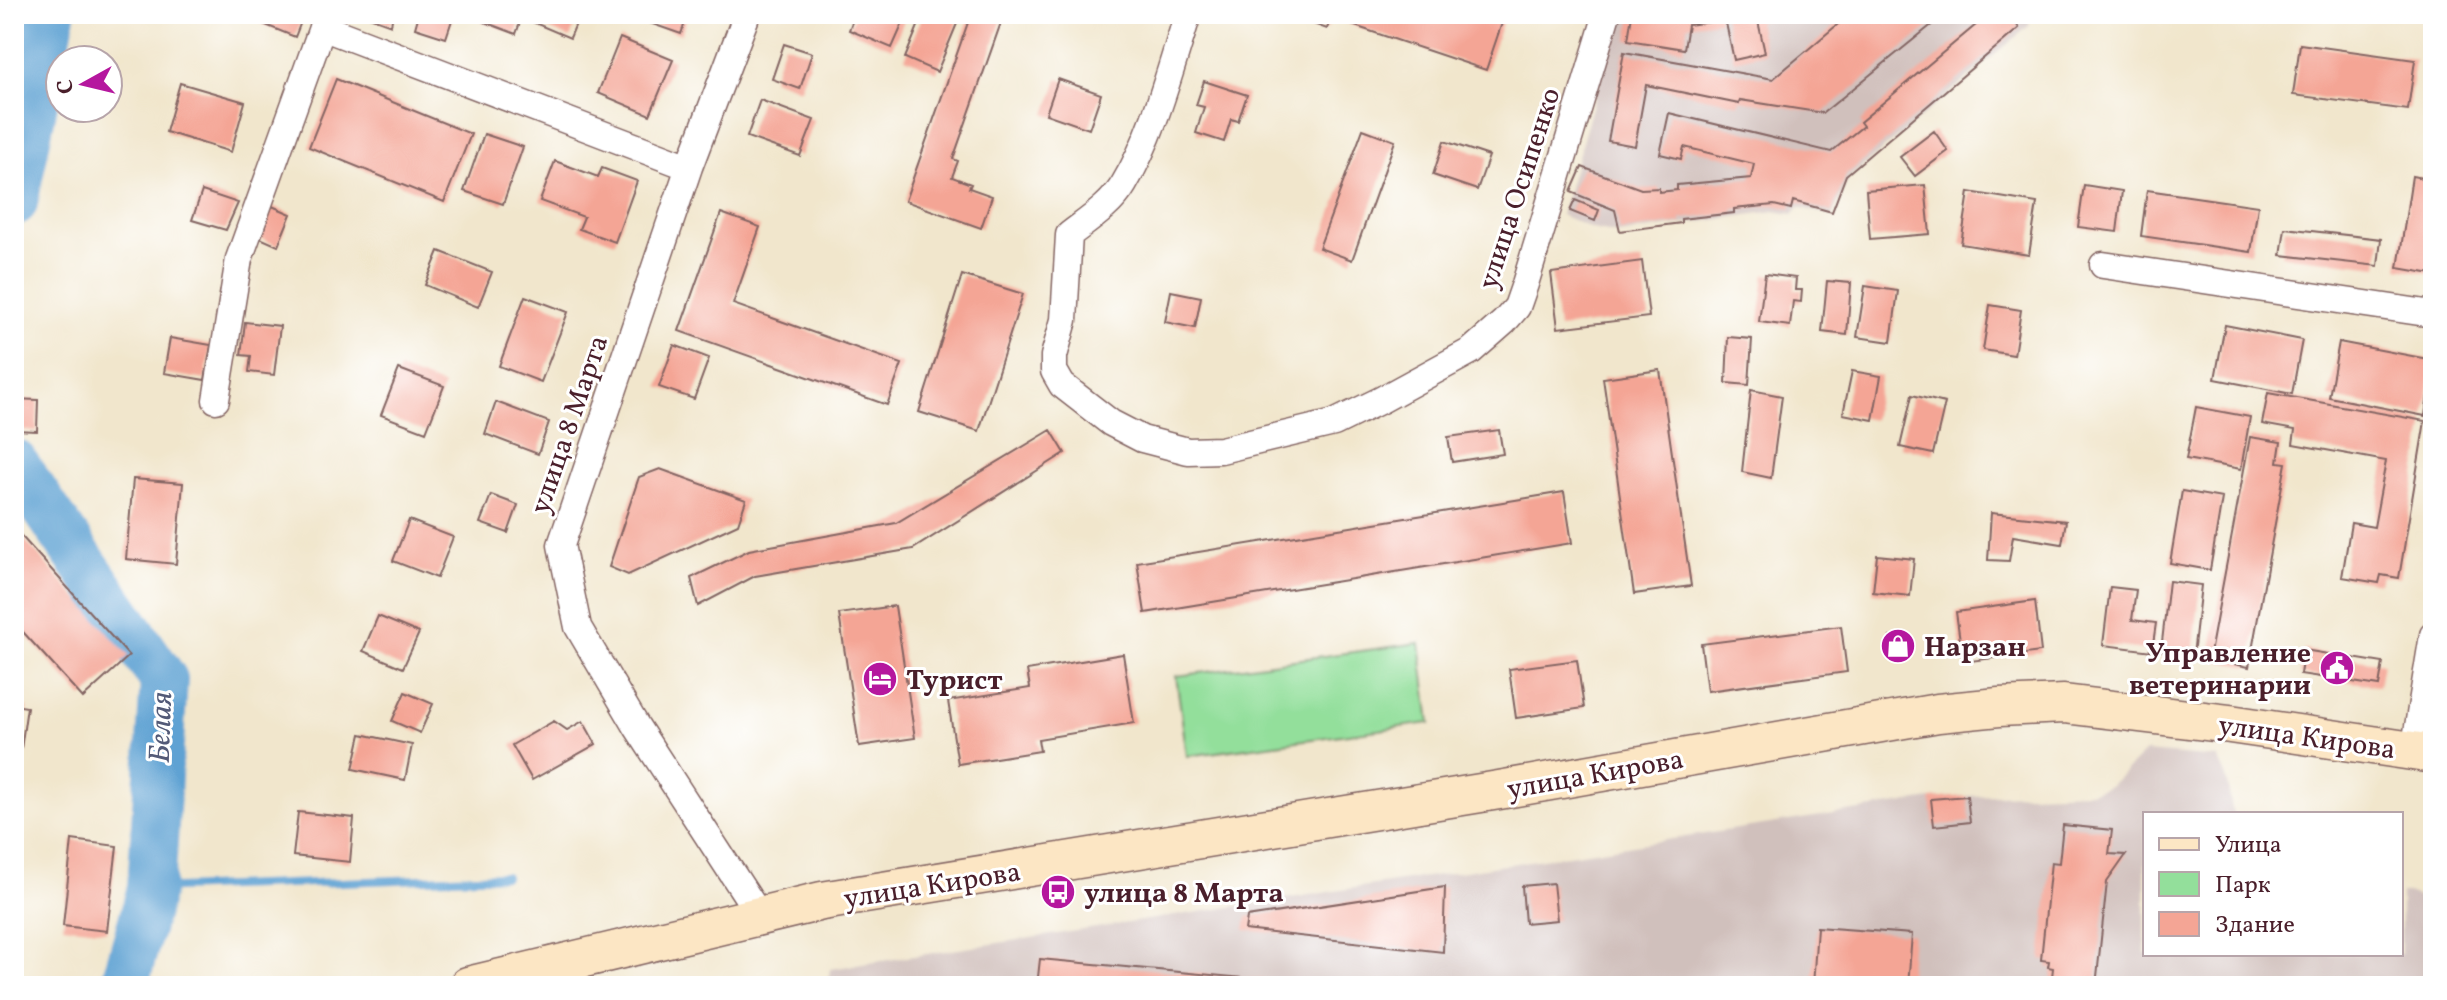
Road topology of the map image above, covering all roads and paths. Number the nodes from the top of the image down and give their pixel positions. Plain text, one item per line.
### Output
1 (747, 14) edge
2 (1188, 14) edge
3 (1607, 14) edge
4 (325, 21) edge
5 (689, 167) junction
6 (2103, 265) dead end
7 (2433, 314) edge
8 (216, 400) dead end
9 (2433, 635) edge
10 (2424, 752) edge
11 (760, 916) junction
12 (468, 986) edge

1 - 5 street, улица 8 Марта
2 - 3 street, улица Осипенко
4 - 5 street
4 - 8 street
5 - 11 street, улица 8 Марта
6 - 7 street
9 - 10 street
10 - 11 street, улица Кирова
11 - 12 street, улица Кирова

